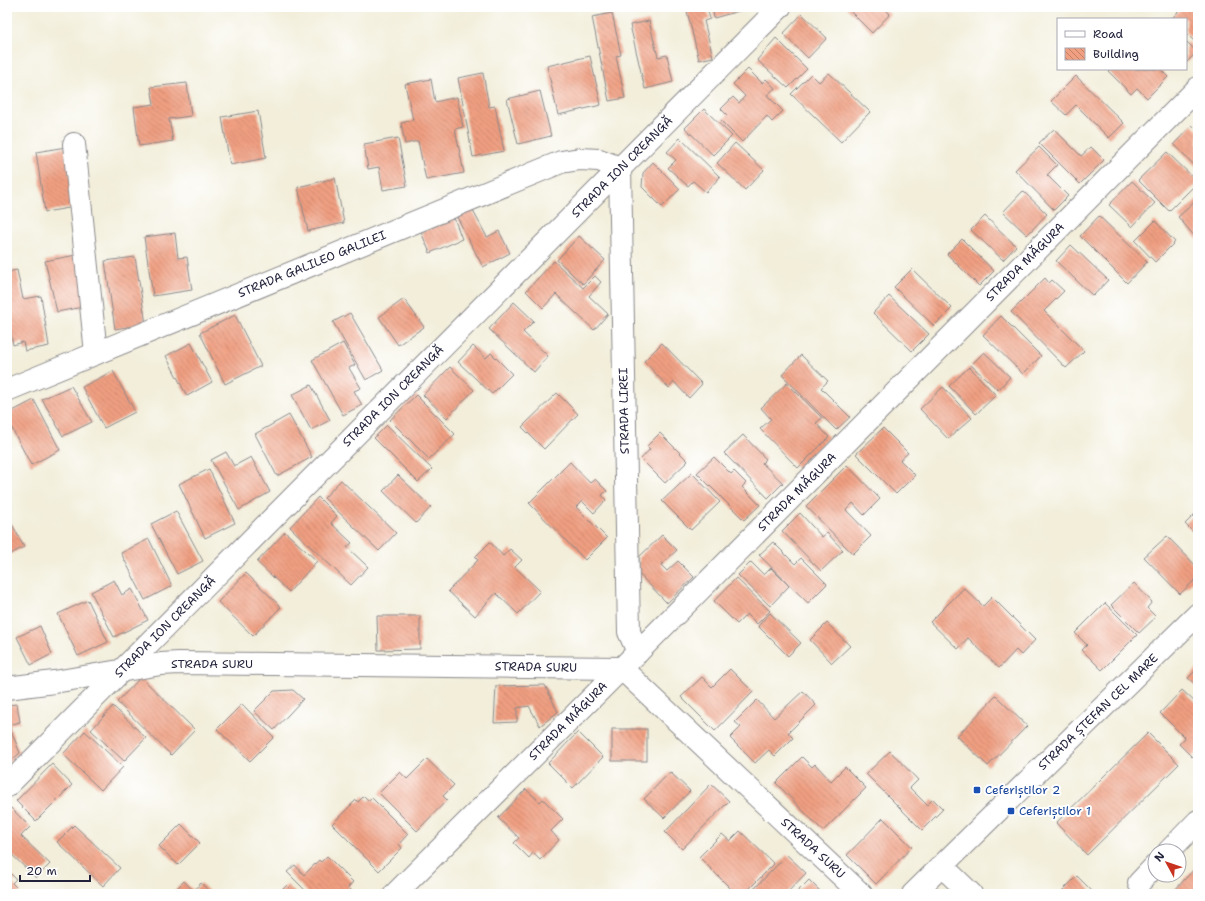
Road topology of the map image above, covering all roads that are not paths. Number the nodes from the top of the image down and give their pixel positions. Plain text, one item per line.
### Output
1 (780, 7) edge
2 (1198, 88) edge
3 (74, 144) dead end
4 (620, 168) junction
5 (96, 353) junction
6 (7, 390) edge
7 (1198, 614) edge
8 (638, 652) junction
9 (621, 668) junction
10 (122, 670) junction
11 (7, 688) edge
12 (7, 786) edge
13 (1198, 821) edge
14 (1177, 843) edge
15 (942, 866) junction
16 (1147, 874) edge
17 (1139, 882) dead end
18 (394, 894) edge
19 (861, 894) edge
20 (913, 894) edge
21 (971, 894) edge

1 - 4 street, STRADA ION CREANGĂ
2 - 8 street, STRADA MĂGURA
3 - 5 street
4 - 5 street, STRADA GALILEO GALILEI
4 - 8 street, STRADA LIREI
4 - 10 street, STRADA ION CREANGĂ
5 - 6 street, STRADA GALILEO GALILEI
7 - 15 street, STRADA ȘTEFAN CEL MARE
8 - 9 street, STRADA MĂGURA
9 - 10 street, STRADA SURU
9 - 18 street, STRADA MĂGURA
9 - 19 street, STRADA SURU
10 - 11 street, STRADA SURU
10 - 12 street, STRADA ION CREANGĂ
13 - 14 street
15 - 20 street, STRADA ȘTEFAN CEL MARE
15 - 21 street
16 - 17 street

